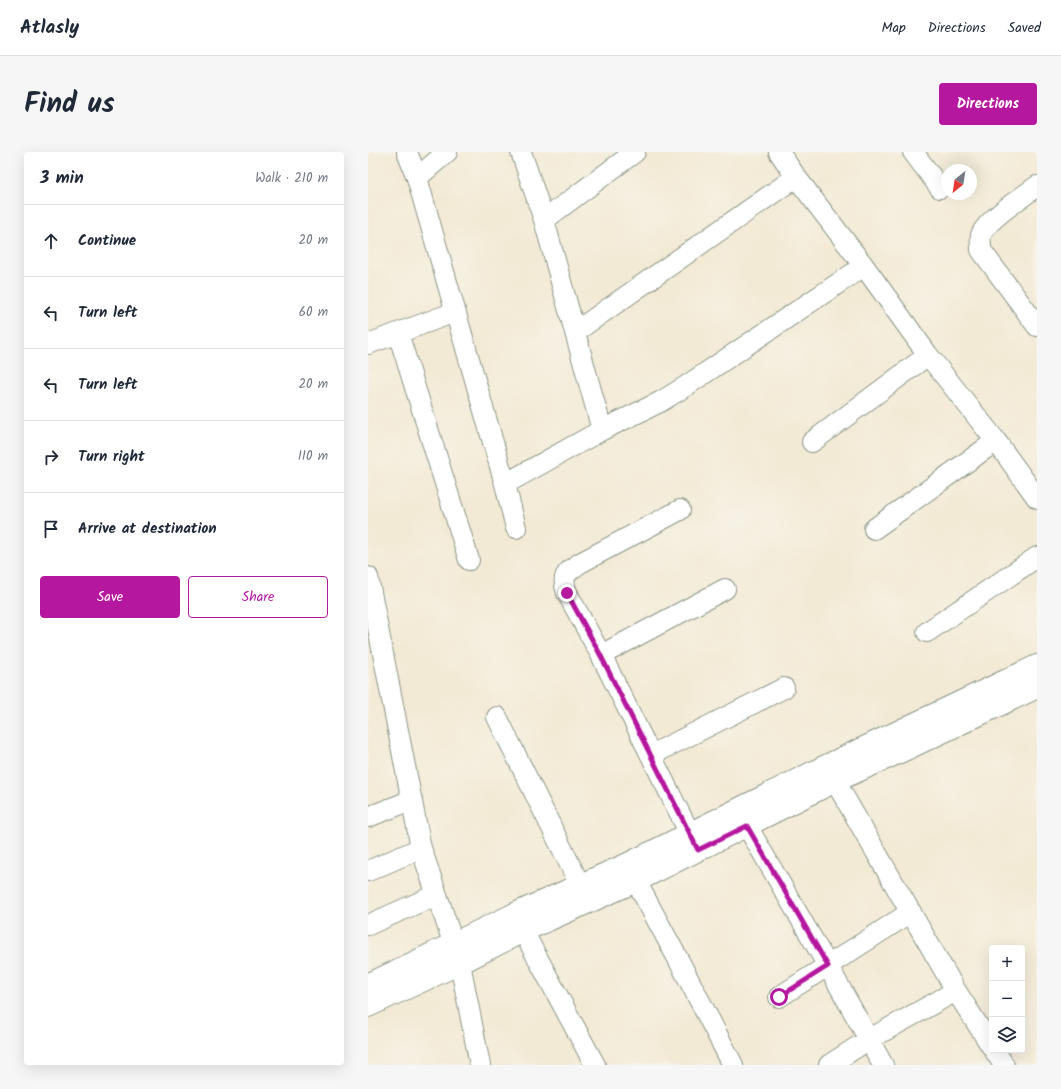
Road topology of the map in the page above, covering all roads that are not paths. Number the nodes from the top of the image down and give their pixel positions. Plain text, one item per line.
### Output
1 (407, 152) edge
2 (447, 152) edge
3 (521, 152) edge
4 (634, 152) edge
5 (913, 152) edge
6 (782, 153) edge
7 (796, 177) junction
8 (417, 178) junction
9 (1037, 186) edge
10 (940, 188) dead end
11 (544, 220) junction
12 (864, 266) junction
13 (455, 312) junction
14 (1037, 326) edge
15 (575, 332) junction
16 (398, 333) junction
17 (368, 344) edge
18 (928, 355) junction
19 (602, 430) junction
20 (996, 441) junction
21 (812, 442) dead end
22 (506, 484) junction
23 (1037, 498) edge
24 (680, 510) dead end
25 (516, 528) dead end
26 (874, 529) dead end
27 (1037, 556) edge
28 (468, 560) dead end
29 (368, 577) edge
30 (725, 589) dead end
31 (928, 632) dead end
32 (601, 656) junction
33 (1037, 666) edge
34 (1037, 687) edge
35 (784, 688) dead end
36 (497, 717) dead end
37 (651, 755) junction
38 (836, 781) junction
39 (412, 800) junction
40 (368, 817) edge
41 (747, 826) junction
42 (694, 842) junction
43 (421, 848) junction
44 (368, 871) edge
45 (636, 881) junction
46 (580, 885) junction
47 (436, 895) junction
48 (911, 912) junction
49 (368, 925) edge
50 (523, 931) junction
51 (457, 954) junction
52 (828, 966) junction
53 (368, 985) edge
54 (956, 991) junction
55 (779, 997) dead end
56 (368, 1006) edge
57 (868, 1040) junction
58 (989, 1042) edge
59 (480, 1065) edge
60 (595, 1065) edge
61 (733, 1065) edge
62 (829, 1065) edge
63 (883, 1065) edge

1 - 8 street
2 - 8 street
3 - 11 street
4 - 11 street
5 - 10 street
6 - 7 street
7 - 12 street
7 - 15 street
8 - 13 street
9 - 14 street
11 - 15 street
12 - 18 street
12 - 19 street
13 - 16 street
13 - 22 street
15 - 19 street
16 - 17 street
16 - 28 street
18 - 20 street
18 - 21 street
19 - 22 street
20 - 23 street
20 - 26 street
22 - 25 street
24 - 32 street
27 - 31 street
29 - 39 street
30 - 32 street
32 - 37 street
33 - 42 main road
34 - 38 main road
35 - 37 street
36 - 46 street
37 - 42 street
38 - 41 main road
38 - 48 street
39 - 40 street
39 - 43 street
41 - 42 main road
41 - 52 street
42 - 45 main road
42 - 46 main road
43 - 44 street
43 - 47 street
45 - 50 main road
45 - 61 street
46 - 51 main road
47 - 49 street
47 - 51 street
48 - 52 street
48 - 54 street
50 - 51 main road
50 - 60 street
51 - 53 main road
51 - 56 main road
51 - 59 street
52 - 55 street
52 - 57 street
54 - 57 street
54 - 58 street
57 - 62 street
57 - 63 street

